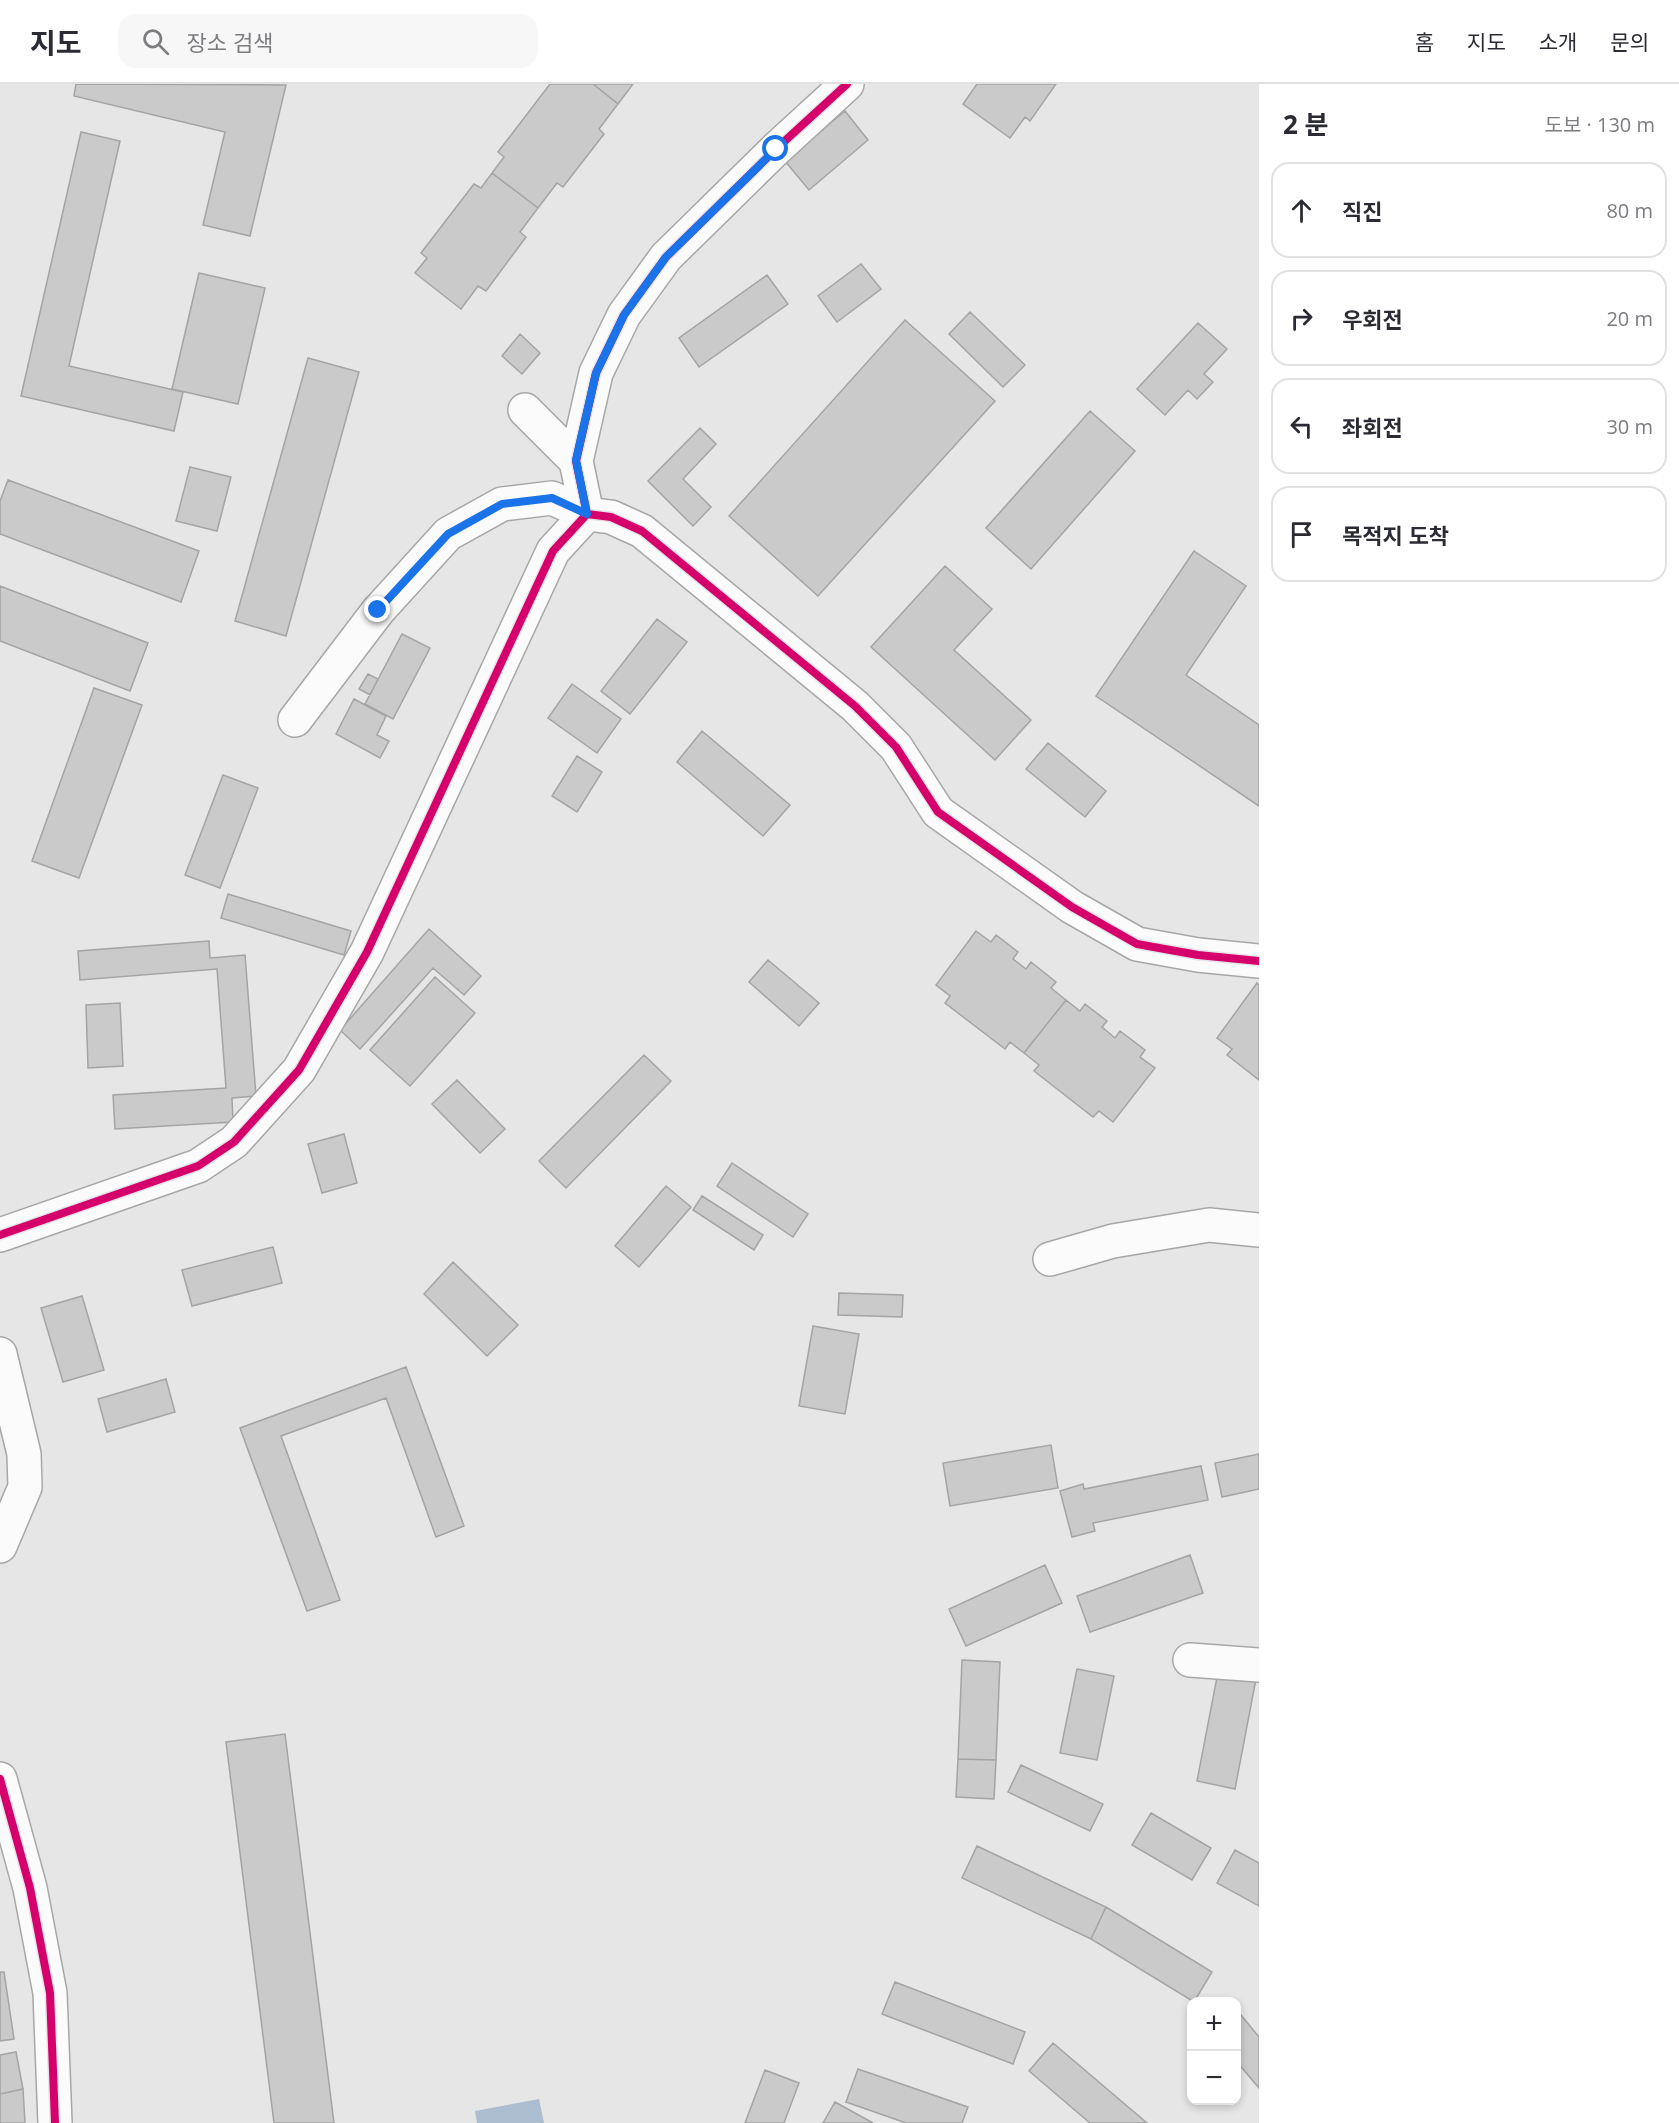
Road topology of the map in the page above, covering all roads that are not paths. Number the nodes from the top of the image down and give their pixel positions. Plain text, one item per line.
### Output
1 (847, 84) edge
2 (525, 410) dead end
3 (576, 460) junction
4 (587, 514) junction
5 (295, 720) dead end
6 (1259, 961) edge
7 (1259, 1230) edge
8 (0, 1235) edge
9 (1050, 1258) dead end
10 (0, 1354) edge
11 (0, 1546) edge
12 (1190, 1660) dead end
13 (1259, 1665) edge
14 (0, 1779) edge
15 (55, 2123) edge

1 - 3 street
2 - 3 street
3 - 4 street
4 - 5 street
4 - 6 street
4 - 8 street
7 - 9 street
10 - 11 street
12 - 13 street
14 - 15 street

